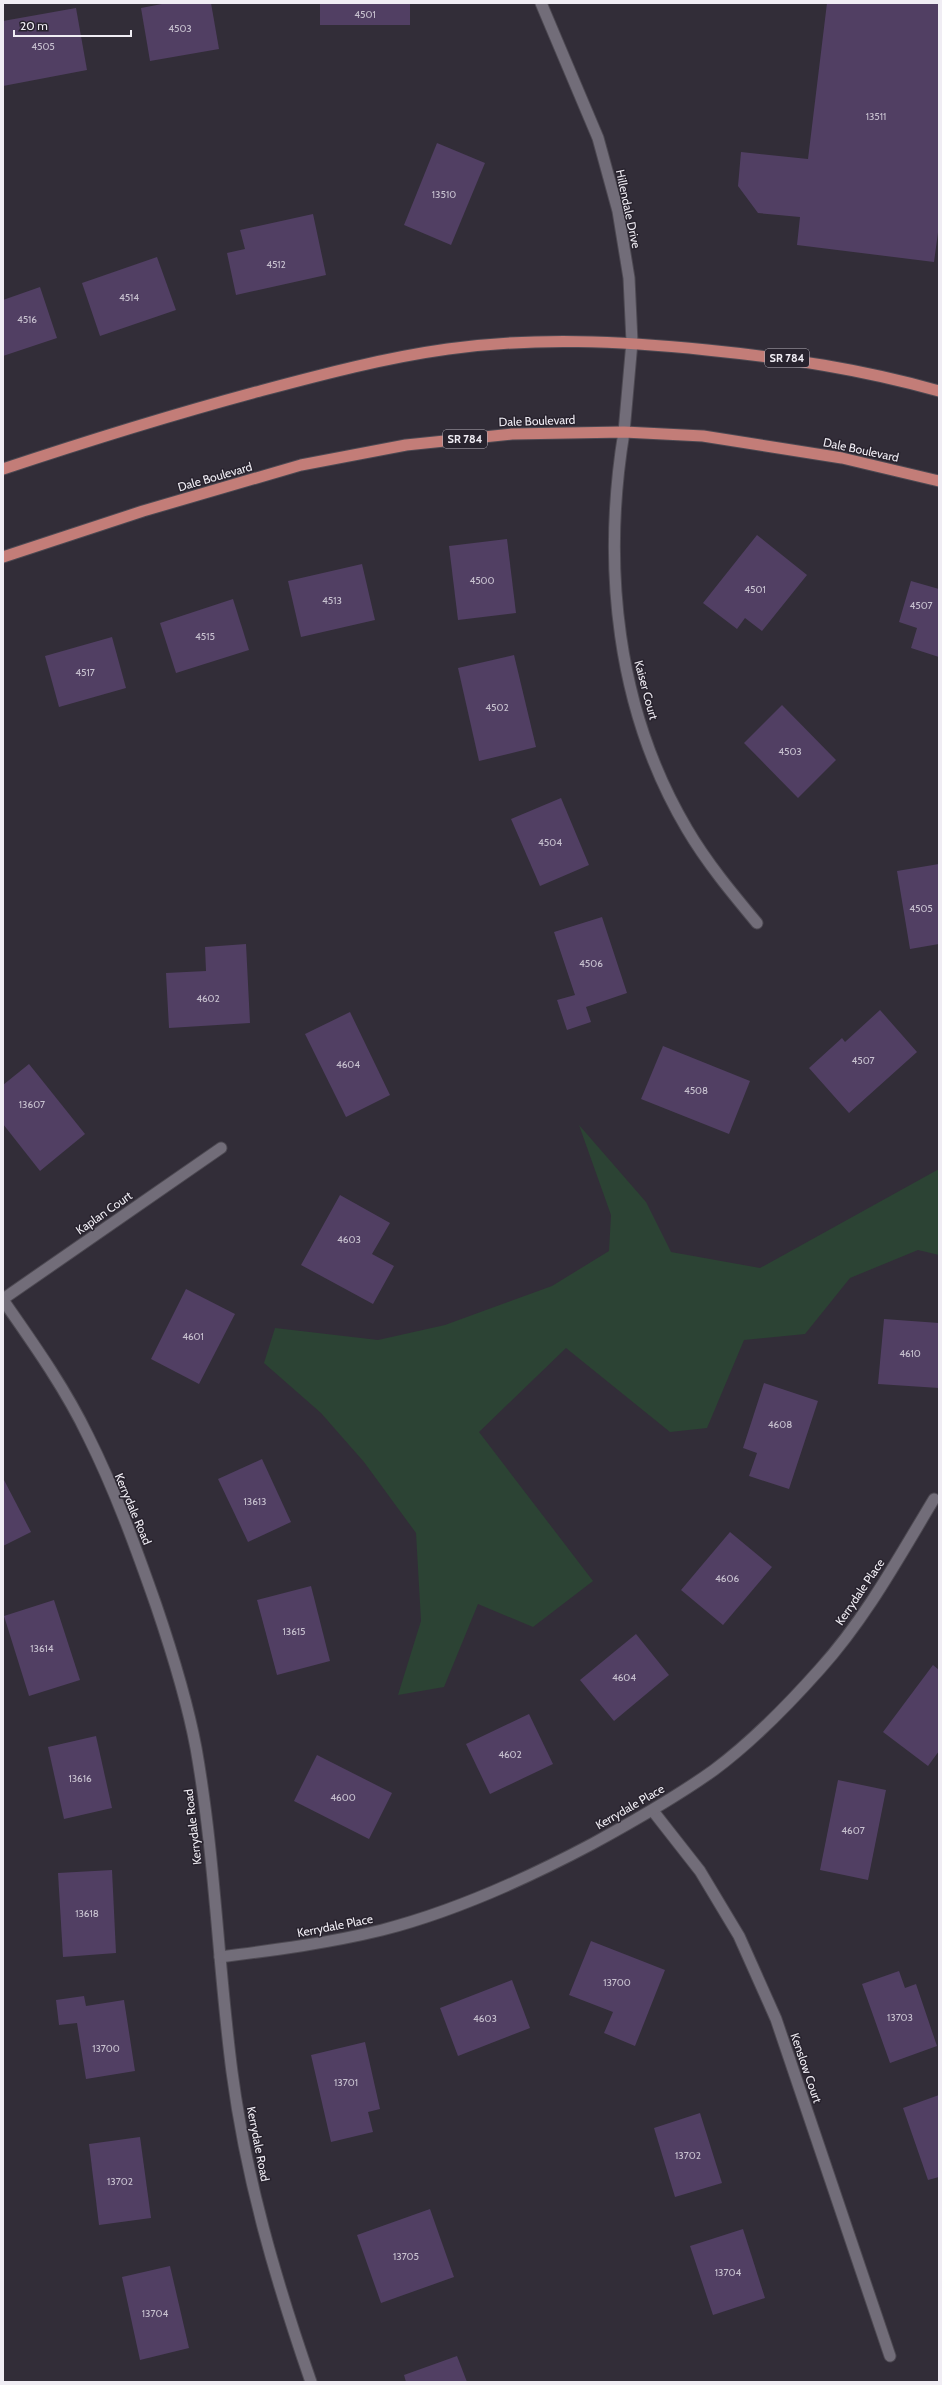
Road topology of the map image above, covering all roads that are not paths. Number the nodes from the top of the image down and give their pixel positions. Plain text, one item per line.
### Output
1 (541, 3) edge
2 (632, 342) junction
3 (939, 391) edge
4 (624, 432) junction
5 (3, 469) edge
6 (939, 481) edge
7 (3, 557) edge
8 (757, 923) dead end
9 (221, 1148) dead end
10 (3, 1299) edge
11 (934, 1499) dead end
12 (653, 1811) junction
13 (220, 1957) junction
14 (890, 2356) dead end
15 (311, 2382) edge

1 - 2 street, Hillendale Drive
2 - 3 main road, SR 784
2 - 4 street, Hillendale Drive
2 - 5 main road, SR 784
4 - 6 main road, Dale Boulevard / SR 784
4 - 7 main road, Dale Boulevard / SR 784
4 - 8 street, Kaiser Court
9 - 10 street, Kaplan Court
10 - 13 street, Kerrydale Road
11 - 12 street, Kerrydale Place
12 - 13 street, Kerrydale Place
12 - 14 street, Kenslow Court
13 - 15 street, Kerrydale Road

